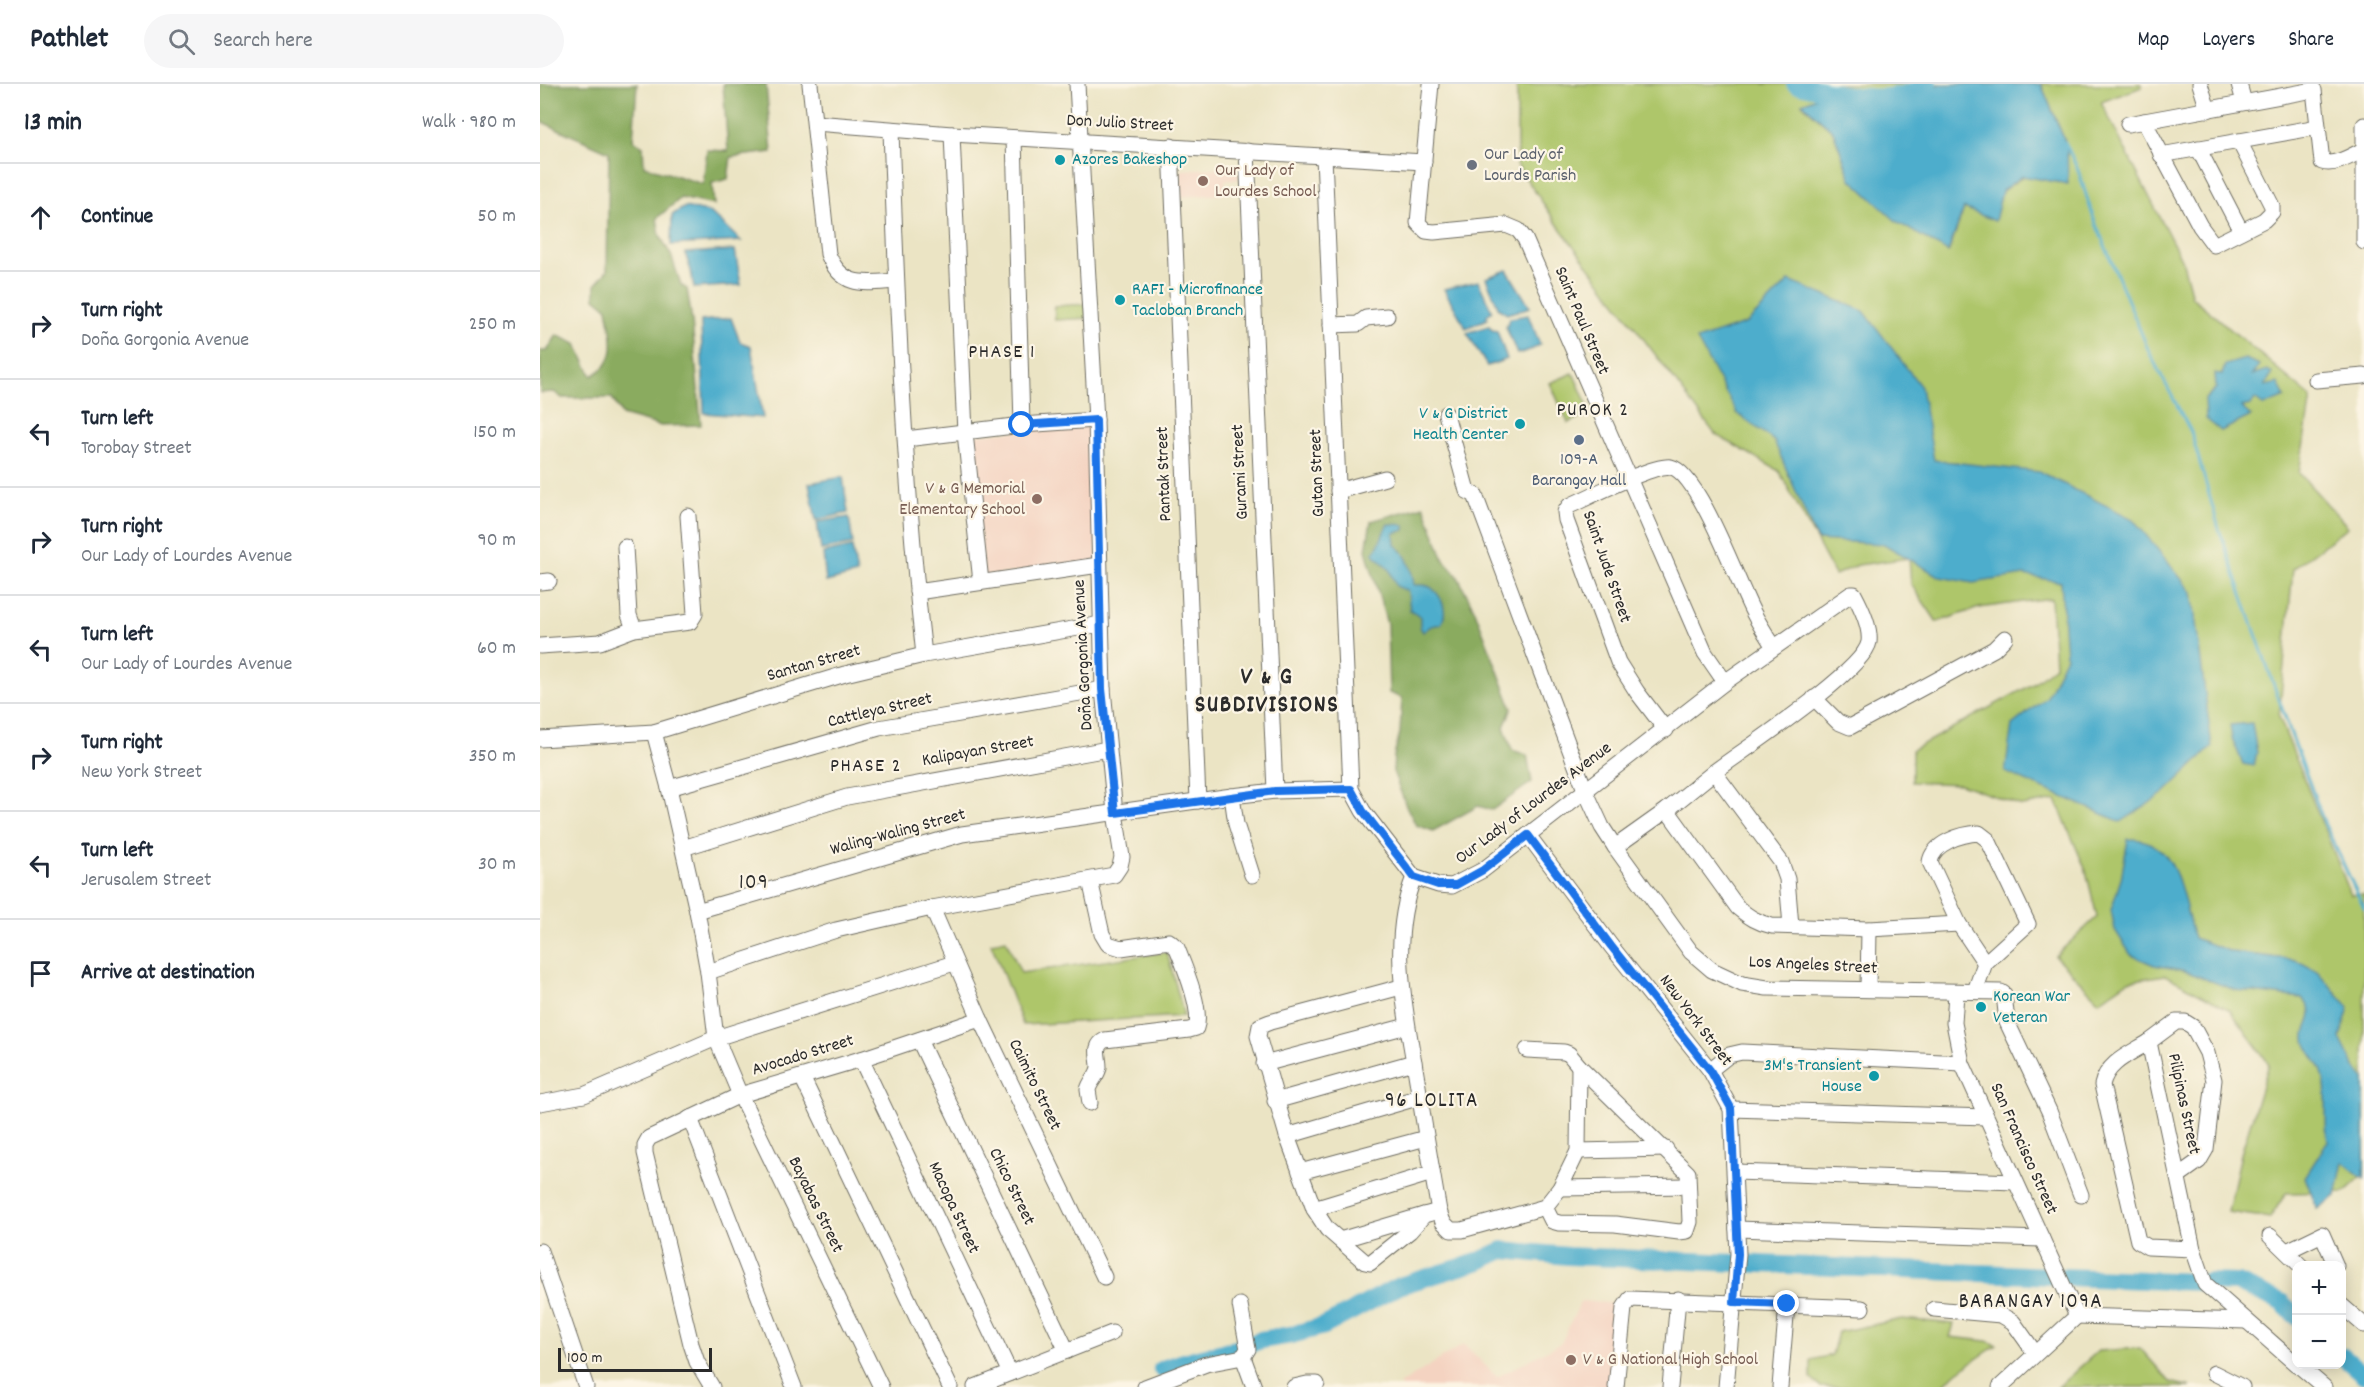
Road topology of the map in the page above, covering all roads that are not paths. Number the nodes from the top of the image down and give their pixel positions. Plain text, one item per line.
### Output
1 (810, 84) edge
2 (1077, 84) edge
3 (1431, 84) edge
4 (2200, 84) edge
5 (2239, 84) edge
6 (2313, 87) edge
7 (2244, 102) junction
8 (2208, 110) junction
9 (815, 123) junction
10 (2364, 125) edge
11 (2318, 127) junction
12 (891, 130) junction
13 (952, 134) junction
14 (1014, 138) junction
15 (1080, 140) junction
16 (2239, 141) junction
17 (1171, 146) junction
18 (2198, 148) junction
19 (2363, 150) edge
20 (1247, 151) junction
21 (2161, 155) junction
22 (1324, 156) junction
23 (1424, 162) junction
24 (2241, 231) junction
25 (2364, 242) edge
26 (896, 281) junction
27 (1387, 316) dead end
28 (1331, 325) junction
29 (2364, 376) edge
30 (2316, 380) dead end
31 (1446, 414) dead end
32 (1096, 420) junction
33 (1022, 425) junction
34 (965, 433) junction
35 (906, 439) junction
36 (1385, 478) dead end
37 (1628, 480) junction
38 (1338, 491) junction
39 (688, 516) dead end
40 (625, 547) dead end
41 (1100, 565) junction
42 (981, 582) junction
43 (917, 591) junction
44 (1101, 624) junction
45 (634, 629) junction
46 (2005, 638) dead end
47 (540, 646) edge
48 (1774, 647) junction
49 (924, 655) junction
50 (1725, 682) junction
51 (1102, 689) junction
52 (1814, 698) junction
53 (1666, 730) junction
54 (654, 732) junction
55 (540, 739) edge
56 (1108, 749) junction
57 (1714, 772) junction
58 (669, 788) junction
59 (1351, 789) junction
60 (1585, 790) junction
61 (1275, 791) junction
62 (1232, 796) junction
63 (1198, 801) junction
64 (1667, 810) junction
65 (1115, 813) junction
66 (1528, 835) junction
67 (1615, 847) junction
68 (683, 848) junction
69 (1252, 875) dead end
70 (1414, 877) junction
71 (1090, 879) junction
72 (932, 908) junction
73 (697, 911) junction
74 (1959, 924) junction
75 (1791, 926) junction
76 (1869, 929) junction
77 (954, 963) junction
78 (1985, 963) junction
79 (708, 972) junction
80 (1401, 987) junction
81 (1868, 989) junction
82 (1975, 992) junction
83 (1956, 993) junction
84 (980, 1019) junction
85 (1407, 1026) junction
86 (716, 1038) junction
87 (919, 1040) junction
88 (2149, 1042) junction
89 (1527, 1050) dead end
90 (861, 1059) junction
91 (1414, 1062) junction
92 (1962, 1063) junction
93 (1264, 1064) junction
94 (1579, 1066) junction
95 (1710, 1070) junction
96 (802, 1077) junction
97 (740, 1095) junction
98 (1420, 1097) junction
99 (1275, 1101) junction
100 (540, 1103) edge
101 (1090, 1103) dead end
102 (1731, 1108) junction
103 (1986, 1117) junction
104 (690, 1118) junction
105 (1287, 1136) junction
106 (1426, 1138) junction
107 (1666, 1149) junction
108 (1578, 1151) junction
109 (1300, 1172) junction
110 (1735, 1172) junction
111 (1432, 1173) junction
112 (2178, 1176) junction
113 (2015, 1182) junction
114 (1688, 1186) junction
115 (1560, 1188) junction
116 (2080, 1195) dead end
117 (1545, 1206) junction
118 (1314, 1209) junction
119 (1432, 1213) junction
120 (1737, 1229) junction
121 (2270, 1236) dead end
122 (2042, 1239) junction
123 (1340, 1240) junction
124 (2193, 1249) junction
125 (540, 1251) edge
126 (2287, 1251) junction
127 (2296, 1261) edge
128 (2334, 1261) edge
129 (1104, 1277) dead end
130 (1678, 1299) junction
131 (2221, 1300) junction
132 (1734, 1302) junction
133 (1787, 1304) junction
134 (2364, 1304) edge
135 (1240, 1305) dead end
136 (1862, 1308) dead end
137 (1934, 1309) dead end
138 (2346, 1310) edge
139 (2077, 1316) junction
140 (2212, 1320) junction
141 (2246, 1321) junction
142 (2360, 1322) edge
143 (1112, 1333) dead end
144 (1067, 1351) junction
145 (2035, 1353) junction
146 (1243, 1357) junction
147 (2292, 1360) edge
148 (2303, 1369) edge
149 (1010, 1373) junction
150 (2214, 1373) dead end
151 (1317, 1384) dead end
152 (586, 1387) edge
153 (712, 1387) edge
154 (794, 1387) edge
155 (881, 1387) edge
156 (950, 1387) edge
157 (975, 1387) edge
158 (1145, 1387) edge
159 (1254, 1387) edge
160 (1294, 1387) edge
161 (1616, 1387) edge
162 (1670, 1387) edge
163 (1726, 1387) edge
164 (1780, 1387) edge
165 (2000, 1387) edge
166 (2241, 1387) edge
167 (2324, 1387) edge

1 - 9 street
2 - 15 street, Doña Gorgonia Avenue
3 - 23 street, Saint Paul Street
4 - 8 street
5 - 7 street
6 - 7 street
6 - 11 street
7 - 8 street
8 - 21 street
9 - 12 street, Don Julio Street
9 - 26 street
10 - 19 street
11 - 16 street
11 - 19 street
12 - 13 street, Don Julio Street
12 - 26 street
13 - 14 street, Don Julio Street
13 - 34 street
14 - 15 street, Don Julio Street
14 - 33 street
15 - 17 street, Don Julio Street
15 - 32 street, Doña Gorgonia Avenue
16 - 18 street
16 - 24 street
17 - 20 street, Don Julio Street
17 - 63 street, Pantak Street
18 - 21 street
18 - 24 street
19 - 25 street
20 - 22 street, Don Julio Street
20 - 61 street, Gurami Street
21 - 24 street
22 - 23 street, Don Julio Street
22 - 28 street, Gutan Street
23 - 37 street, Saint Paul Street
26 - 35 street
27 - 28 street
28 - 38 street, Gutan Street
29 - 30 street
31 - 60 street, Los Angeles Street
32 - 33 street
32 - 41 street, Doña Gorgonia Avenue
33 - 34 street
34 - 35 street
34 - 42 street
35 - 43 street
36 - 38 street
37 - 48 street, Saint Jude Street
37 - 50 street, Saint Paul Street
37 - 53 street, Saint Jude Street
38 - 59 street, Gutan Street
39 - 45 street
40 - 45 street
41 - 42 street
41 - 44 street, Doña Gorgonia Avenue
42 - 43 street
43 - 49 street
44 - 49 street, Santan Street
44 - 51 street, Doña Gorgonia Avenue
45 - 47 street
46 - 52 street
48 - 50 street, Our Lady of Lourdes Avenue
48 - 52 street, Our Lady of Lourdes Avenue
49 - 54 street, Santan Street
50 - 53 street, Our Lady of Lourdes Avenue
51 - 56 street, Doña Gorgonia Avenue
51 - 58 street, Cattleya Street
52 - 57 street
53 - 60 street, Our Lady of Lourdes Avenue
54 - 55 street, Santan Street
54 - 58 street, Bayabas Street
56 - 65 street, Doña Gorgonia Avenue
56 - 68 street, Kalipayan Street
57 - 64 street
57 - 75 street
58 - 68 street, Bayabas Street
59 - 61 street, Waling-Waling Street
59 - 70 street
60 - 66 street, Our Lady of Lourdes Avenue
60 - 67 street, Los Angeles Street
61 - 62 street, Waling-Waling Street
62 - 63 street, Waling-Waling Street
62 - 69 street
63 - 65 street, Waling-Waling Street
64 - 67 street
64 - 75 street
65 - 71 street, Doña Gorgonia Avenue
65 - 73 street, Waling-Waling Street
66 - 70 street, Our Lady of Lourdes Avenue
66 - 95 street, New York Street
67 - 81 street, Los Angeles Street
68 - 73 street, Bayabas Street
70 - 80 street
71 - 72 street, Doña Gorgonia Avenue
71 - 101 street
72 - 77 street, Caimito Street
72 - 79 street, Doña Gorgonia Avenue
73 - 79 street, Bayabas Street
74 - 76 street
74 - 78 street
74 - 78 street
75 - 76 street
76 - 81 street
77 - 84 street, Caimito Street
77 - 86 street
78 - 82 street
79 - 86 street, Bayabas Street
80 - 85 street
80 - 93 street
81 - 83 street, Los Angeles Street
82 - 83 street, Los Angeles Street
82 - 116 street, Los Angeles Street
83 - 92 street, San Francisco Street
84 - 87 street, Avocado Street
84 - 129 street, Caimito Street
85 - 91 street
85 - 93 street
86 - 97 street, Bayabas Street
86 - 100 street
87 - 90 street, Avocado Street
87 - 144 street, Chico Street
88 - 112 street, Pilipinas Street
88 - 112 street, Pilipinas Street
88 - 124 street
89 - 94 street
90 - 96 street, Avocado Street
90 - 149 street, Macopa Street
91 - 98 street
91 - 99 street
92 - 95 street
92 - 103 street, San Francisco Street
93 - 99 street
94 - 107 street
94 - 108 street
95 - 102 street, New York Street
96 - 97 street, Avocado Street
96 - 156 street
97 - 104 street, Avocado Street
97 - 155 street, Bayabas Street
98 - 105 street
98 - 106 street
99 - 105 street
102 - 103 street
102 - 110 street, New York Street
103 - 113 street, San Francisco Street
104 - 153 street, Avocado Street
104 - 154 street
105 - 109 street
106 - 109 street
106 - 111 street
107 - 108 street
107 - 114 street
108 - 115 street
109 - 118 street
110 - 113 street
110 - 120 street, New York Street
111 - 118 street
111 - 119 street
112 - 124 street, Pilipinas Street
113 - 122 street, San Francisco Street
114 - 115 street
114 - 117 street
115 - 117 street
117 - 119 street
118 - 123 street
119 - 123 street
119 - 123 street
120 - 122 street
120 - 132 street, New York Street
121 - 126 street
122 - 139 street, San Francisco Street
124 - 131 street, Pilipinas Street
125 - 152 street
126 - 127 street
126 - 128 street
130 - 132 street
130 - 161 street
130 - 162 street
131 - 140 street
131 - 141 street, Pilipinas Street
132 - 133 street
132 - 163 street, New York Street
133 - 136 street
133 - 164 street
134 - 142 street
135 - 146 street
137 - 145 street
138 - 142 street
139 - 140 street
139 - 145 street
140 - 141 street
141 - 147 street, Pilipinas Street
143 - 144 street
144 - 149 street
145 - 165 street
146 - 158 street
146 - 159 street
148 - 167 street, Pilipinas Street
149 - 157 street
150 - 166 street
151 - 160 street

